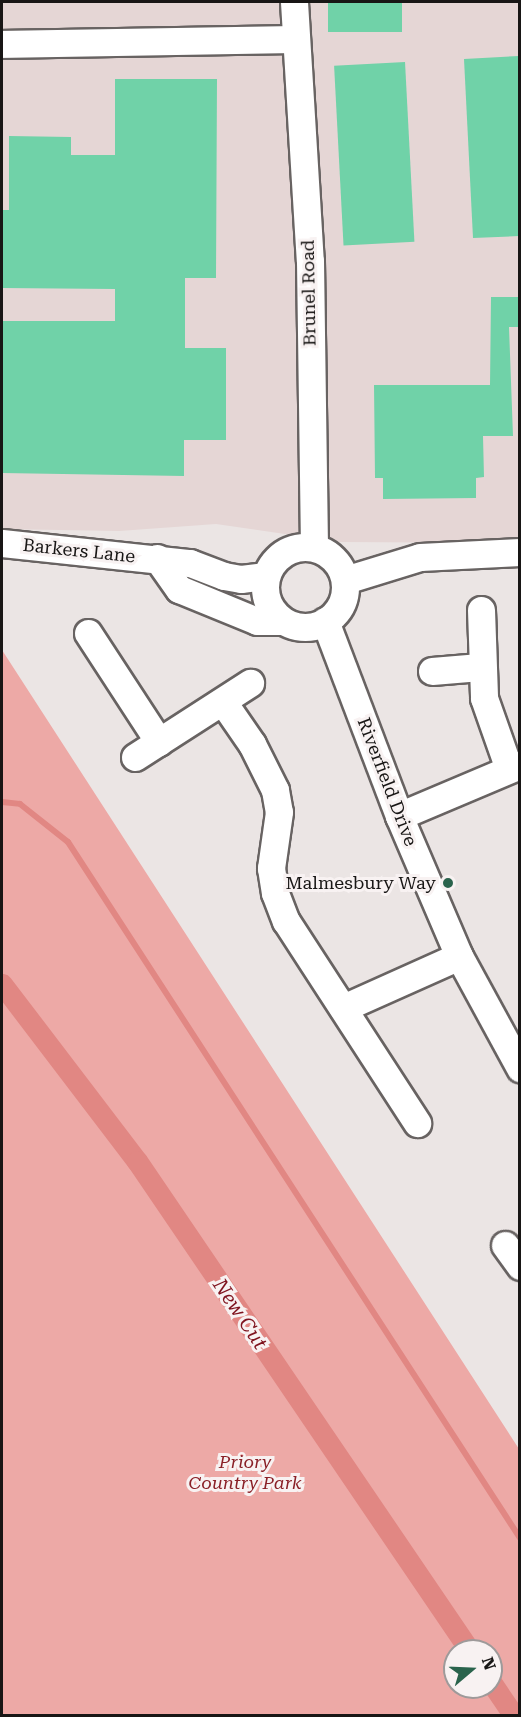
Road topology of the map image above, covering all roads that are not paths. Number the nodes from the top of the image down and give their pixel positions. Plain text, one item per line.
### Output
1 (294, 2) edge
2 (296, 39) junction
3 (2, 44) edge
4 (2, 543) edge
5 (314, 547) junction
6 (519, 552) edge
7 (157, 558) junction
8 (266, 576) junction
9 (345, 580) junction
10 (481, 610) dead end
11 (283, 621) junction
12 (325, 621) junction
13 (88, 633) dead end
14 (480, 667) junction
15 (432, 671) dead end
16 (250, 683) dead end
17 (223, 702) junction
18 (159, 742) junction
19 (135, 757) dead end
20 (514, 767) edge
21 (399, 816) junction
22 (459, 956) junction
23 (343, 1008) junction
24 (519, 1068) edge
25 (417, 1123) dead end

1 - 2 street, Brunel Road
2 - 3 street
2 - 5 street, Brunel Road
4 - 7 street, Barkers Lane
5 - 8 street
5 - 9 street
6 - 9 street
7 - 8 street, Barkers Lane
7 - 11 street, Barkers Lane
8 - 11 street
9 - 12 street
10 - 14 street
11 - 12 street
12 - 21 street, Riverfield Drive
13 - 18 street
14 - 15 street
14 - 20 street
16 - 17 street
17 - 18 street
17 - 23 street
18 - 19 street
20 - 21 street
21 - 22 street, Riverfield Drive
22 - 23 street
22 - 24 street, Riverfield Drive
23 - 25 street

